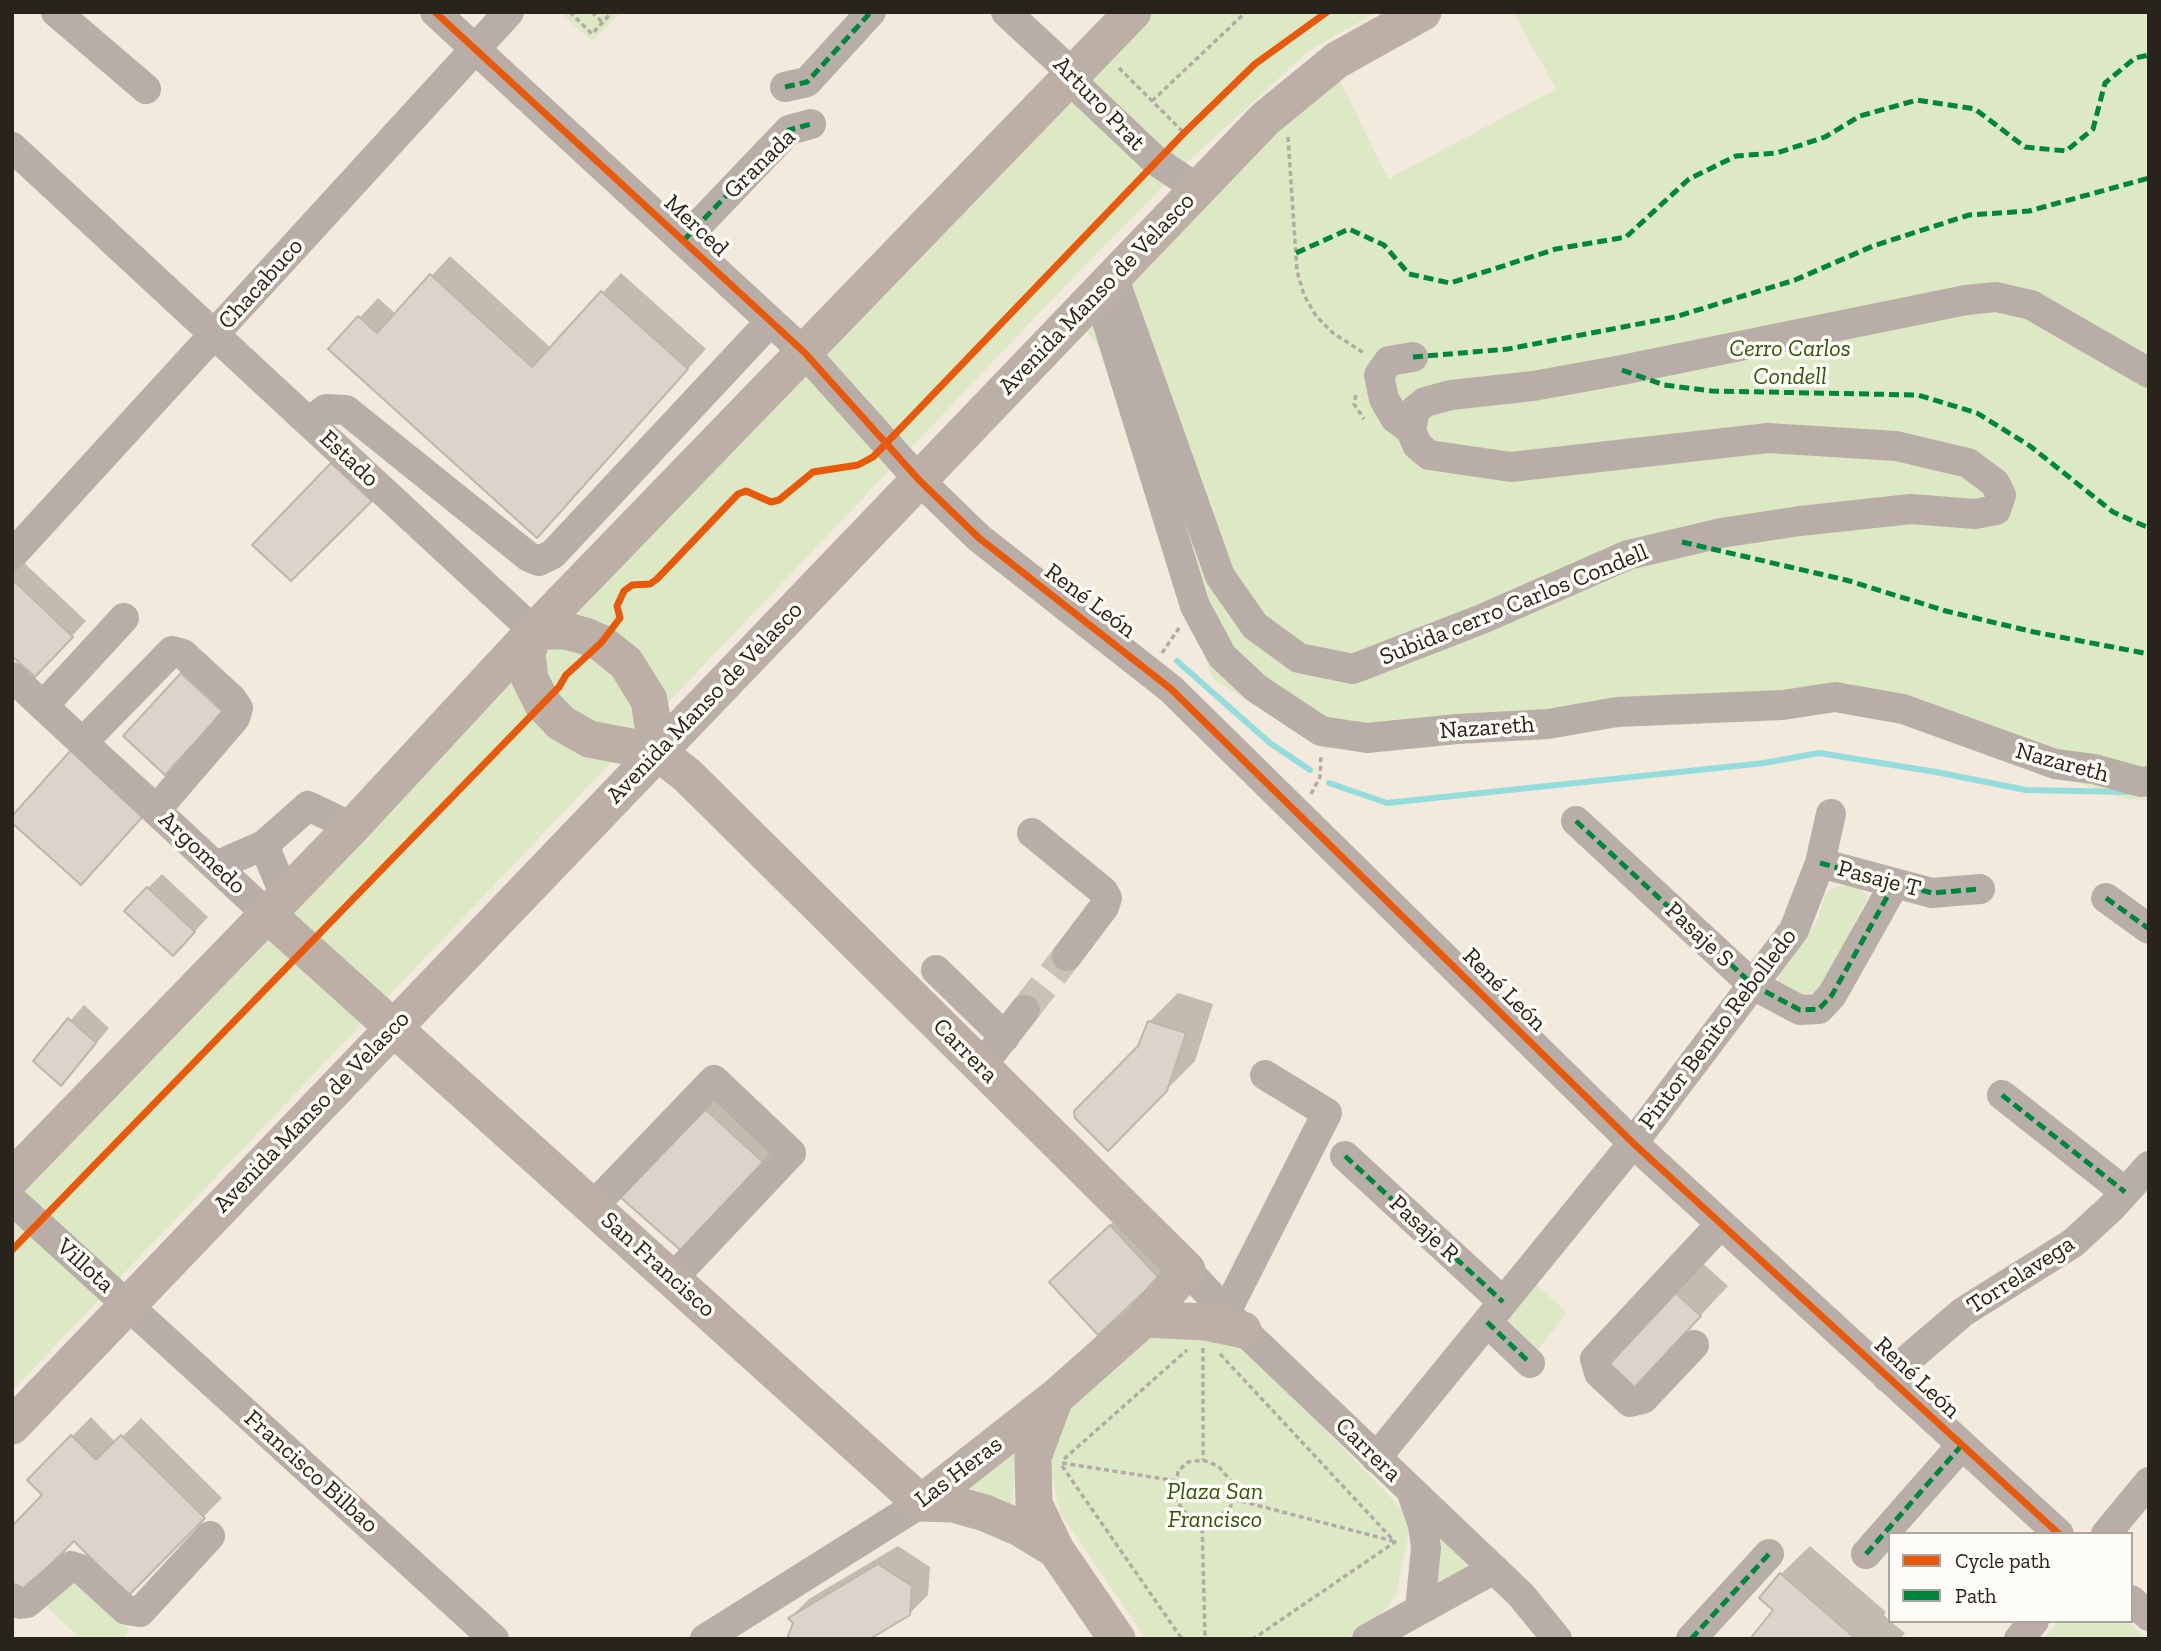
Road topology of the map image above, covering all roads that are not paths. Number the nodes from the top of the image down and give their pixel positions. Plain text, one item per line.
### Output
1 (56, 12) edge
2 (435, 12) edge
3 (509, 12) edge
4 (871, 12) edge
5 (1006, 12) edge
6 (1133, 12) edge
7 (1423, 12) edge
8 (475, 49) junction
9 (1073, 74) junction
10 (785, 87) dead end
11 (146, 89) dead end
12 (811, 124) dead end
13 (12, 146) edge
14 (1198, 188) junction
15 (683, 241) junction
16 (1106, 284) junction
17 (771, 322) junction
18 (215, 334) junction
19 (805, 353) junction
20 (1413, 357) dead end
21 (2149, 373) edge
22 (309, 422) junction
23 (1411, 430) junction
24 (919, 480) junction
25 (12, 555) edge
26 (124, 618) dead end
27 (540, 638) junction
28 (12, 677) edge
29 (43, 706) junction
30 (82, 743) junction
31 (657, 752) junction
32 (2149, 781) edge
33 (156, 810) junction
34 (1831, 814) dead end
35 (1576, 821) dead end
36 (352, 827) junction
37 (1032, 832) dead end
38 (264, 845) junction
39 (1820, 863) junction
40 (216, 866) junction
41 (1895, 883) junction
42 (1980, 889) dead end
43 (2106, 898) dead end
44 (276, 905) junction
45 (2149, 929) edge
46 (1067, 956) tunnel mouth
47 (936, 970) dead end
48 (1753, 985) junction
49 (1025, 1010) tunnel mouth
50 (395, 1026) junction
51 (1005, 1037) junction
52 (982, 1067) junction
53 (1265, 1075) dead end
54 (2003, 1095) dead end
55 (1633, 1143) junction
56 (1345, 1156) dead end
57 (2149, 1166) edge
58 (12, 1178) edge
59 (2125, 1192) junction
60 (12, 1200) edge
61 (593, 1206) junction
62 (1721, 1224) junction
63 (1187, 1270) junction
64 (673, 1278) junction
65 (128, 1305) junction
66 (1495, 1312) junction
67 (1144, 1319) junction
68 (1219, 1325) junction
69 (1694, 1345) dead end
70 (1530, 1363) dead end
71 (1887, 1377) junction
72 (1056, 1398) junction
73 (12, 1426) edge
74 (1962, 1445) junction
75 (1376, 1458) junction
76 (2149, 1482) edge
77 (1411, 1493) junction
78 (920, 1503) junction
79 (2057, 1532) edge
80 (2108, 1532) edge
81 (211, 1536) dead end
82 (1056, 1550) junction
83 (1769, 1554) dead end
84 (1866, 1554) dead end
85 (1494, 1569) junction
86 (12, 1598) edge
87 (2133, 1602) edge
88 (1420, 1609) junction
89 (2149, 1616) edge
90 (2032, 1623) edge
91 (494, 1639) edge
92 (705, 1639) edge
93 (1117, 1639) edge
94 (1367, 1639) edge
95 (1557, 1639) edge
96 (1691, 1639) edge
97 (2019, 1639) edge

1 - 11 street
2 - 8 street, Merced
3 - 8 street, Chacabuco
4 - 10 street, Granada
5 - 9 street, Arturo Prat
6 - 9 main road
7 - 14 main road, Avenida Manso de Velasco
8 - 15 street, Merced
8 - 18 street, Chacabuco
9 - 14 street, Arturo Prat
9 - 19 main road
12 - 15 street, Granada
13 - 18 street, Estado
14 - 16 main road, Avenida Manso de Velasco
15 - 17 street, Merced
16 - 23 street, Subida cerro Carlos Condell
16 - 24 main road, Avenida Manso de Velasco
16 - 32 street, Nazareth
17 - 19 street, Merced
17 - 22 street
18 - 22 street, Estado
18 - 25 street, Chacabuco
19 - 24 street, Merced
19 - 27 main road
20 - 23 street
21 - 23 street
22 - 27 street, Estado
24 - 31 main road, Avenida Manso de Velasco
24 - 55 street, René León
26 - 29 street
27 - 31 main road
27 - 31 main road
27 - 36 main road
28 - 29 street, Argomedo
29 - 30 street, Argomedo
30 - 33 street, Argomedo
30 - 33 street
31 - 50 main road, Avenida Manso de Velasco
31 - 52 main road, Carrera
33 - 40 street, Argomedo
34 - 39 street, Pintor Benito Rebolledo
35 - 48 street, Pasaje S
36 - 38 street
36 - 44 main road
37 - 46 street
38 - 40 street
38 - 44 street
39 - 41 street, Pasaje T
39 - 48 street, Pintor Benito Rebolledo
40 - 44 street, Argomedo
41 - 42 street, Pasaje T
41 - 48 street, Pasaje S
43 - 45 street
44 - 50 main road, Argomedo
44 - 58 main road
47 - 51 street
48 - 55 street, Pintor Benito Rebolledo
49 - 51 street
50 - 61 main road, San Francisco
50 - 65 main road, Avenida Manso de Velasco
51 - 52 street
52 - 63 main road, Carrera
53 - 68 street
54 - 59 street
55 - 62 street, René León
55 - 66 street, Pintor Benito Rebolledo
56 - 66 street, Pasaje R
57 - 59 street, Torrelavega
59 - 71 street, Torrelavega
60 - 65 street, Villota
61 - 64 main road, San Francisco
61 - 64 street
62 - 69 street
62 - 71 street, René León
63 - 67 main road, Las Heras
63 - 68 street, Carrera
64 - 78 main road, San Francisco
65 - 73 main road, Avenida Manso de Velasco
65 - 91 street, Francisco Bilbao
66 - 70 street
66 - 75 street, Pintor Benito Rebolledo
67 - 68 main road
67 - 72 main road, Las Heras
68 - 75 street, Carrera
71 - 74 street, René León
72 - 78 main road, Las Heras
72 - 82 main road
74 - 79 street, René León
74 - 84 street
75 - 77 street, Carrera
76 - 80 street
77 - 85 street, Carrera
77 - 88 street, Carrera
78 - 82 main road
78 - 92 street, Las Heras
81 - 86 street
82 - 93 main road
83 - 96 street
85 - 88 street
85 - 95 street, Carrera
87 - 89 street
88 - 94 street
90 - 97 street

